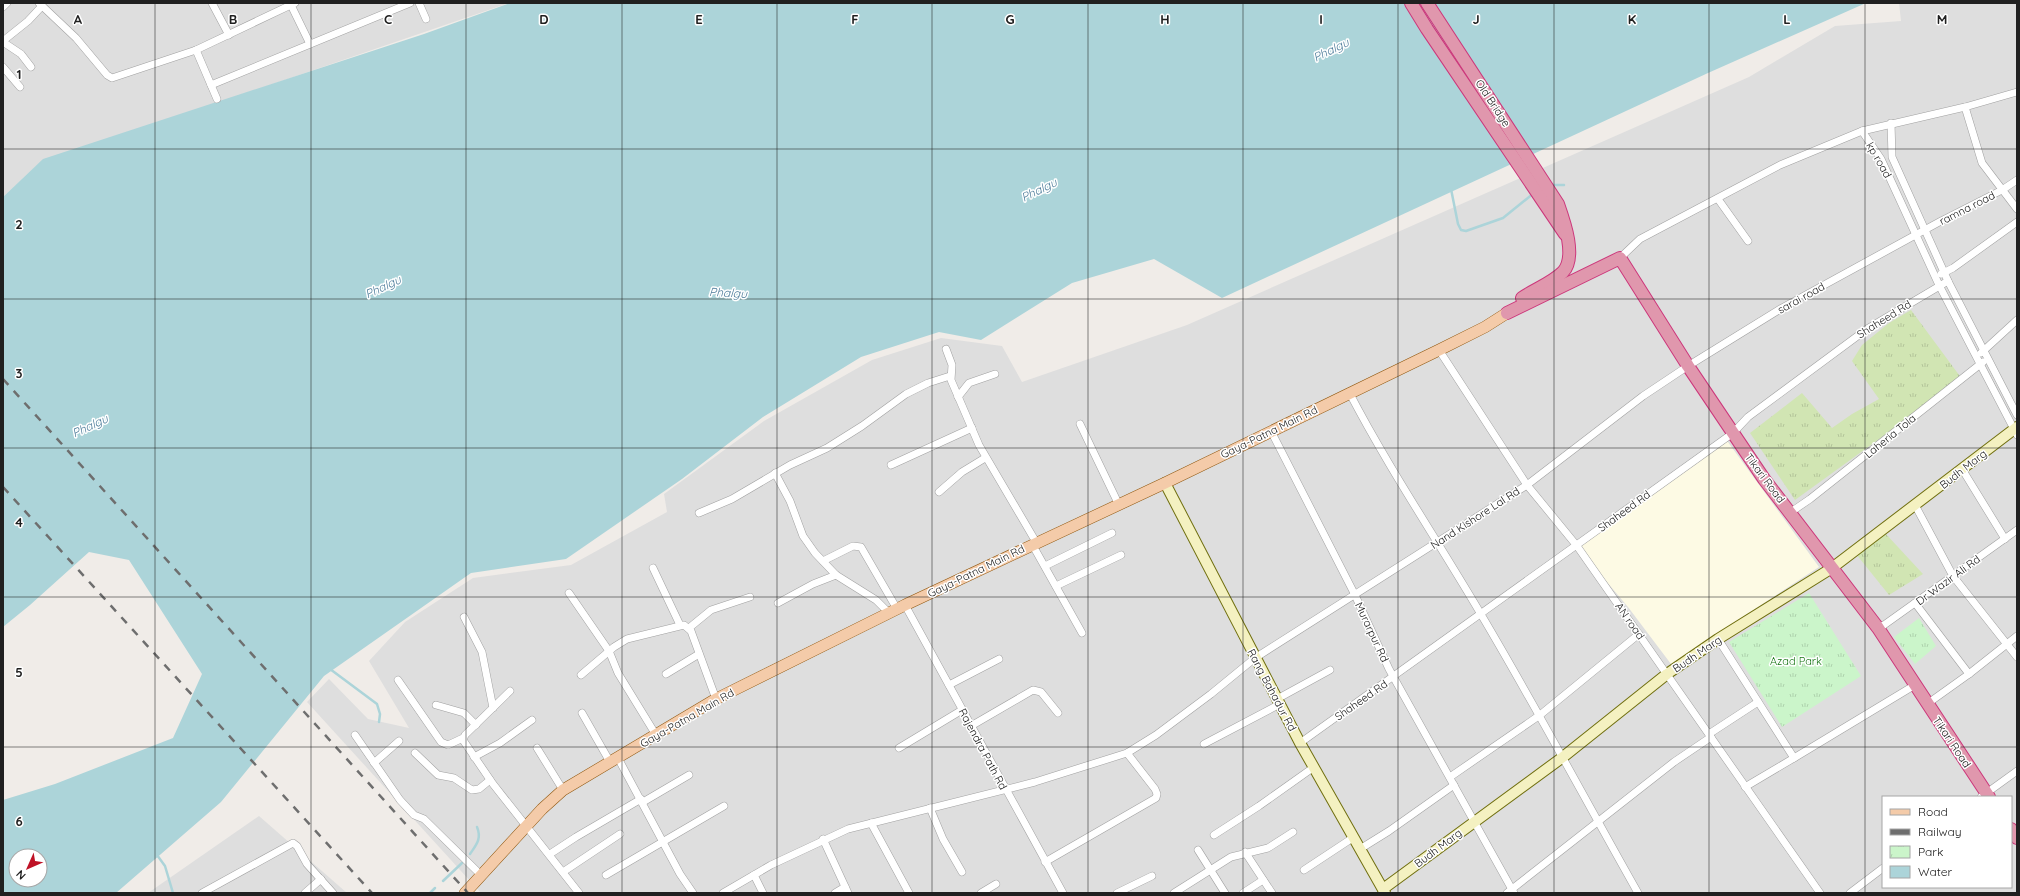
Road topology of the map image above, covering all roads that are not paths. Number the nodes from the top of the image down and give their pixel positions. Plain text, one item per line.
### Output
1 (7, 3) edge
2 (212, 3) edge
3 (410, 3) edge
4 (419, 3) edge
5 (1411, 3) edge
6 (1428, 3) edge
7 (41, 4) edge
8 (292, 4) edge
9 (3, 7) edge
10 (426, 19) dead end
11 (229, 35) junction
12 (3, 41) edge
13 (310, 44) junction
14 (196, 50) junction
15 (3, 67) edge
16 (31, 67) dead end
17 (211, 85) junction
18 (20, 87) dead end
19 (2017, 92) edge
20 (217, 99) dead end
21 (1965, 107) junction
22 (1891, 123) junction
23 (1862, 131) junction
24 (2017, 180) edge
25 (2002, 190) junction
26 (1718, 199) junction
27 (1553, 207) junction
28 (2017, 209) edge
29 (2017, 222) edge
30 (1924, 231) junction
31 (1916, 235) junction
32 (1748, 241) dead end
33 (1620, 258) junction
34 (1944, 273) junction
35 (1935, 277) junction
36 (1948, 281) junction
37 (1939, 285) junction
38 (1507, 313) junction
39 (2017, 320) edge
40 (946, 349) dead end
41 (1439, 350) junction
42 (1985, 350) junction
43 (1976, 357) junction
44 (1989, 359) junction
45 (1980, 364) junction
46 (1688, 366) junction
47 (995, 374) dead end
48 (950, 376) junction
49 (1349, 392) junction
50 (958, 396) junction
51 (2017, 415) edge
52 (1080, 424) dead end
53 (972, 428) junction
54 (2016, 430) edge
55 (1271, 431) junction
56 (1733, 433) junction
57 (985, 458) junction
58 (891, 465) dead end
59 (1962, 469) junction
60 (775, 473) junction
61 (1165, 482) junction
62 (1528, 485) junction
63 (939, 492) dead end
64 (1118, 504) junction
65 (1915, 505) junction
66 (1791, 512) junction
67 (699, 513) dead end
68 (2017, 530) edge
69 (1112, 533) dead end
70 (2005, 538) junction
71 (1034, 543) junction
72 (1437, 543) junction
73 (1577, 546) junction
74 (1121, 555) dead end
75 (823, 561) junction
76 (1045, 566) junction
77 (653, 568) dead end
78 (1832, 568) junction
79 (836, 575) junction
80 (1953, 576) junction
81 (1056, 586) junction
82 (569, 593) dead end
83 (1355, 595) junction
84 (750, 597) dead end
85 (778, 603) dead end
86 (1915, 603) junction
87 (897, 609) junction
88 (1481, 614) junction
89 (464, 617) dead end
90 (680, 626) junction
91 (689, 628) junction
92 (1878, 628) junction
93 (1082, 633) dead end
94 (1639, 634) junction
95 (2017, 636) edge
96 (1718, 639) junction
97 (2007, 645) junction
98 (609, 652) junction
99 (699, 654) junction
100 (2017, 657) edge
101 (1255, 658) junction
102 (999, 659) dead end
103 (1330, 670) dead end
104 (666, 674) dead end
105 (1667, 674) junction
106 (1969, 674) junction
107 (581, 675) dead end
108 (1394, 677) junction
109 (398, 680) dead end
110 (1916, 685) junction
111 (949, 686) junction
112 (510, 691) dead end
113 (716, 699) junction
114 (1278, 702) junction
115 (1758, 702) junction
116 (1927, 704) junction
117 (436, 705) dead end
118 (493, 708) junction
119 (962, 710) junction
120 (582, 713) dead end
121 (1058, 713) dead end
122 (1540, 714) junction
123 (532, 720) dead end
124 (476, 725) junction
125 (971, 726) junction
126 (355, 735) dead end
127 (656, 735) junction
128 (1710, 735) junction
129 (463, 738) junction
130 (399, 741) dead end
131 (1300, 743) junction
132 (1204, 744) dead end
133 (537, 748) dead end
134 (899, 748) dead end
135 (415, 752) dead end
136 (1127, 753) junction
137 (474, 757) junction
138 (1563, 757) junction
139 (1794, 758) junction
140 (614, 760) junction
141 (374, 763) junction
142 (1314, 767) junction
143 (2017, 771) edge
144 (689, 775) dead end
145 (1450, 777) junction
146 (490, 780) junction
147 (1454, 785) junction
148 (1745, 787) junction
149 (563, 790) junction
150 (1005, 790) junction
151 (1986, 796) edge
152 (642, 800) junction
153 (724, 806) dead end
154 (930, 808) junction
155 (1475, 821) junction
156 (1598, 822) junction
157 (871, 823) junction
158 (527, 825) junction
159 (1293, 832) dead end
160 (620, 834) dead end
161 (1214, 835) dead end
162 (1354, 837) junction
163 (823, 840) junction
164 (662, 841) junction
165 (1360, 849) junction
166 (1198, 850) dead end
167 (1244, 852) junction
168 (550, 854) junction
169 (1045, 862) junction
170 (1210, 868) junction
171 (1882, 869) edge
172 (1304, 870) dead end
173 (563, 872) junction
174 (962, 872) dead end
175 (754, 874) junction
176 (606, 875) dead end
177 (1152, 876) dead end
178 (480, 878) junction
179 (321, 879) junction
180 (1263, 880) junction
181 (996, 884) dead end
182 (847, 890) edge
183 (726, 892) edge
184 (1382, 892) edge
185 (1511, 892) edge
186 (202, 893) edge
187 (305, 893) edge
188 (333, 893) edge
189 (465, 893) edge
190 (579, 893) edge
191 (694, 893) edge
192 (763, 893) edge
193 (835, 893) edge
194 (909, 893) edge
195 (981, 893) edge
196 (1063, 893) edge
197 (1117, 893) edge
198 (1174, 893) edge
199 (1225, 893) edge
200 (1243, 893) edge
201 (1272, 893) edge
202 (1638, 893) edge
203 (1820, 893) edge
204 (1850, 893) edge

1 - 9 street
2 - 11 street
3 - 13 street
4 - 10 street
5 - 27 highway
6 - 27 highway, Old Bridge
7 - 12 street
7 - 14 street
8 - 11 street
8 - 13 street
11 - 14 street
12 - 16 street
13 - 17 street
14 - 17 street
15 - 18 street
17 - 20 street
19 - 21 street
21 - 22 street
21 - 25 street
22 - 23 street
22 - 30 street, kp road
23 - 26 street, kp road
23 - 31 street, kp road
24 - 25 street, ramna road
25 - 28 street
25 - 30 street, ramna road
26 - 32 street
26 - 33 street, kp road
27 - 38 highway
29 - 34 street
30 - 31 street, ramna road
30 - 34 street, kp road
31 - 35 street, kp road
31 - 46 street, sarai road
33 - 38 highway
33 - 46 highway, Tikari Road
34 - 35 street
34 - 36 street, kp road
35 - 37 street, kp road
36 - 37 street, Shaheed Rd
36 - 42 street, kp road
37 - 43 street, kp road
37 - 56 street, Shaheed Rd
38 - 41 main road, Gaya-Patna Main Rd
39 - 42 street
40 - 48 street
41 - 49 main road, Gaya-Patna Main Rd
41 - 62 street, AN road
42 - 43 street
42 - 44 street, kp road
43 - 45 street, kp road
44 - 45 street, Laheria Tola
44 - 51 street, kp road
45 - 54 street, kp road
45 - 66 street, Laheria Tola
46 - 56 highway, Tikari Road
46 - 62 street, Nand Kishore Lal Rd
47 - 50 street
48 - 50 street
48 - 60 street
49 - 55 main road, Gaya-Patna Main Rd
49 - 72 street
50 - 53 street
52 - 64 street
53 - 57 street
53 - 58 street
54 - 59 street, Budh Marg
55 - 61 main road, Gaya-Patna Main Rd
55 - 83 street, Murarpur Rd
56 - 66 highway, Tikari Road
56 - 73 street, Shaheed Rd
57 - 63 street
57 - 71 street
59 - 65 street, Budh Marg
59 - 70 street
60 - 67 street
60 - 75 street
61 - 64 main road, Gaya-Patna Main Rd
61 - 101 street, Rang Bahadur Rd
62 - 72 street, Nand Kishore Lal Rd
62 - 73 street, AN road
64 - 71 main road, Gaya-Patna Main Rd
65 - 78 street, Budh Marg
65 - 80 street
66 - 78 highway, Tikari Road
68 - 70 street, Dr Wazir Ali Rd
69 - 76 street
70 - 80 street, Dr Wazir Ali Rd
71 - 76 street
71 - 87 main road, Gaya-Patna Main Rd
72 - 83 street, Nand Kishore Lal Rd
72 - 88 street
73 - 88 street, Shaheed Rd
73 - 94 street, AN road
74 - 81 street
75 - 79 street
75 - 87 street, Rajendra Path Rd
76 - 81 street
77 - 90 street
78 - 92 highway, Tikari Road
78 - 96 street, Budh Marg
79 - 85 street
79 - 87 street
80 - 86 street, Dr Wazir Ali Rd
80 - 97 street
81 - 93 street
82 - 98 street
83 - 101 street, Nand Kishore Lal Rd
83 - 108 street, Murarpur Rd
84 - 91 street
86 - 92 street, Dr Wazir Ali Rd
86 - 106 street
87 - 111 street, Rajendra Path Rd
87 - 113 main road, Gaya-Patna Main Rd
88 - 108 street, Shaheed Rd
88 - 122 street
89 - 118 street
90 - 91 street
90 - 98 street
91 - 99 street
92 - 110 highway, Tikari Road
94 - 105 street, AN road
94 - 122 street
95 - 97 street
96 - 105 street, Budh Marg
96 - 115 street
97 - 100 street
97 - 106 street
98 - 107 street
98 - 127 street
99 - 104 street
99 - 113 street
101 - 114 street, Rang Bahadur Rd
101 - 136 street, Nand Kishore Lal Rd
102 - 111 street
103 - 114 street
105 - 128 street, AN road
105 - 138 street, Budh Marg
106 - 116 street
108 - 131 street, Shaheed Rd
108 - 145 street, Murarpur Rd
109 - 129 street
110 - 116 highway, Tikari Road
110 - 139 street
111 - 119 street, Rajendra Path Rd
112 - 118 street
113 - 127 main road, Gaya-Patna Main Rd
114 - 131 street, Rang Bahadur Rd
114 - 132 street
115 - 128 street
115 - 139 street
116 - 151 highway, Tikari Road
117 - 124 street
118 - 124 street
119 - 125 street, Rajendra Path Rd
119 - 134 street
120 - 140 street
121 - 125 street
122 - 138 street
122 - 145 street
123 - 137 street
124 - 129 street
125 - 150 street, Rajendra Path Rd
126 - 141 street
127 - 140 main road, Gaya-Patna Main Rd
128 - 148 street, AN road
128 - 156 street
129 - 137 street
130 - 141 street
131 - 142 street, Rang Bahadur Rd
133 - 149 street
135 - 146 street
136 - 150 street, Nand Kishore Lal Rd
136 - 169 street
137 - 146 street
138 - 155 street, Budh Marg
138 - 156 street
139 - 148 street
140 - 149 main road, Gaya-Patna Main Rd
140 - 152 street
141 - 178 street
142 - 161 street
142 - 162 street, Rang Bahadur Rd
143 - 151 street
144 - 152 street
145 - 147 street, Murarpur Rd
146 - 158 street
147 - 155 street, Murarpur Rd
147 - 165 street
148 - 203 street, AN road
149 - 158 main road, Gaya-Patna Main Rd
150 - 154 street, Nand Kishore Lal Rd
150 - 169 street, Rajendra Path Rd
152 - 164 street
152 - 168 street
153 - 164 street
154 - 157 street, Nand Kishore Lal Rd
154 - 174 street
155 - 184 street, Budh Marg
155 - 185 street, Murarpur Rd
156 - 185 street
156 - 202 street
157 - 163 street, Nand Kishore Lal Rd
157 - 194 street
158 - 168 street
158 - 178 main road, Gaya-Patna Main Rd
159 - 167 street
160 - 173 street
162 - 165 street, Rang Bahadur Rd
162 - 172 street
163 - 175 street, Nand Kishore Lal Rd
163 - 182 street
164 - 176 street
164 - 191 street
165 - 184 street, Rang Bahadur Rd
166 - 170 street
167 - 170 street
167 - 180 street
168 - 173 street
169 - 196 street, Rajendra Path Rd
170 - 198 street
170 - 199 street
171 - 204 street
173 - 190 street
175 - 183 street, Nand Kishore Lal Rd
175 - 192 street
177 - 197 street
178 - 189 main road, Gaya-Patna Main Rd
179 - 186 street
179 - 187 street
179 - 188 street
180 - 200 street
180 - 201 street
181 - 195 street
182 - 193 street

